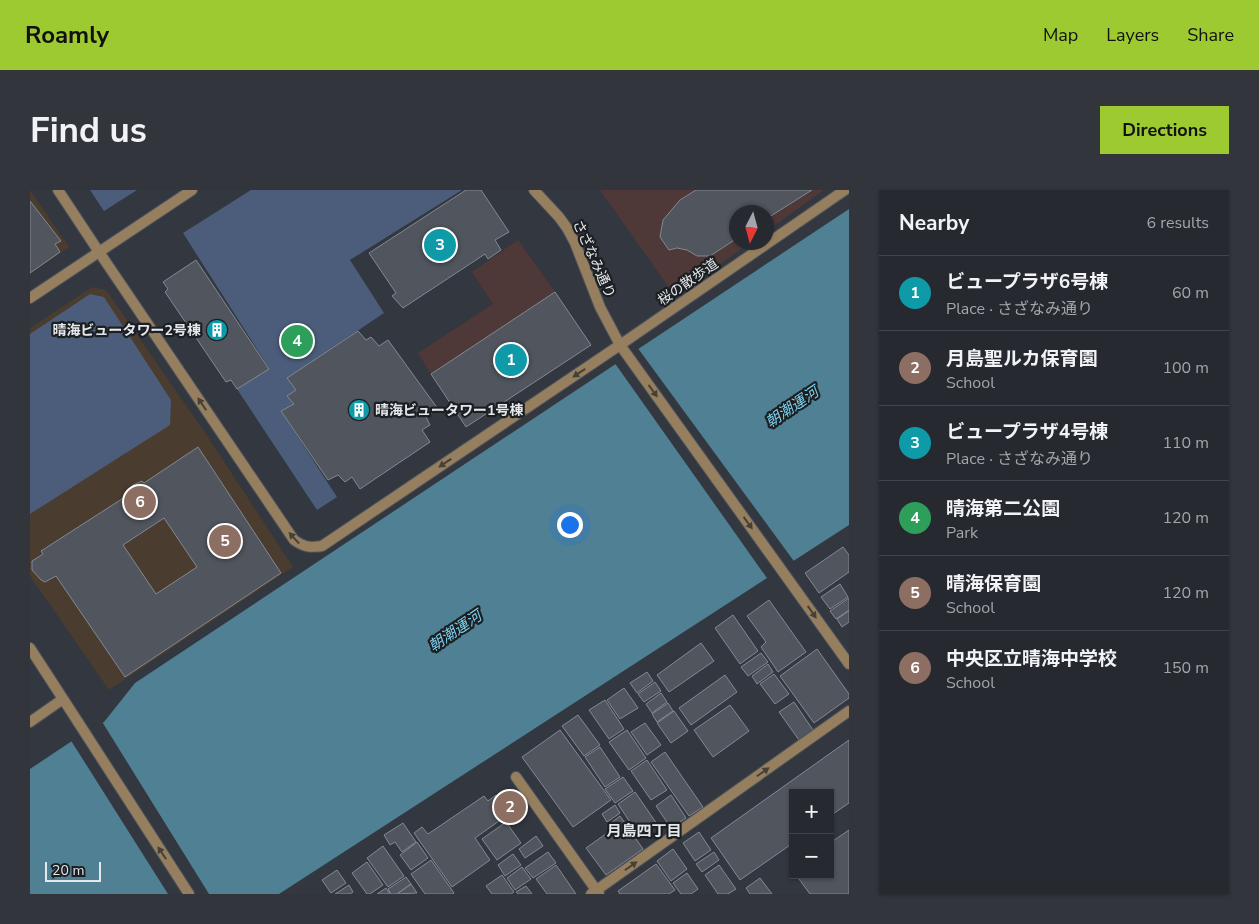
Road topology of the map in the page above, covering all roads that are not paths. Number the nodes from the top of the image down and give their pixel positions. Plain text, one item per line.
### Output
1 (58, 190) edge
2 (192, 190) edge
3 (534, 190) edge
4 (845, 190) edge
5 (99, 252) junction
6 (30, 298) edge
7 (622, 348) junction
8 (30, 648) edge
9 (849, 664) edge
10 (63, 700) junction
11 (849, 712) edge
12 (30, 722) edge
13 (516, 777) dead end
14 (595, 893) edge
15 (189, 894) edge

1 - 5 street
2 - 5 street
3 - 7 street, さざなみ通り
4 - 7 street, 桜の散歩道
5 - 6 street
7 -> 5 street, 桜の散歩道
7 -> 9 street, さざなみ通り
8 - 10 street
10 - 12 street
15 -> 10 street
14 -> 11 street
13 - 14 street

